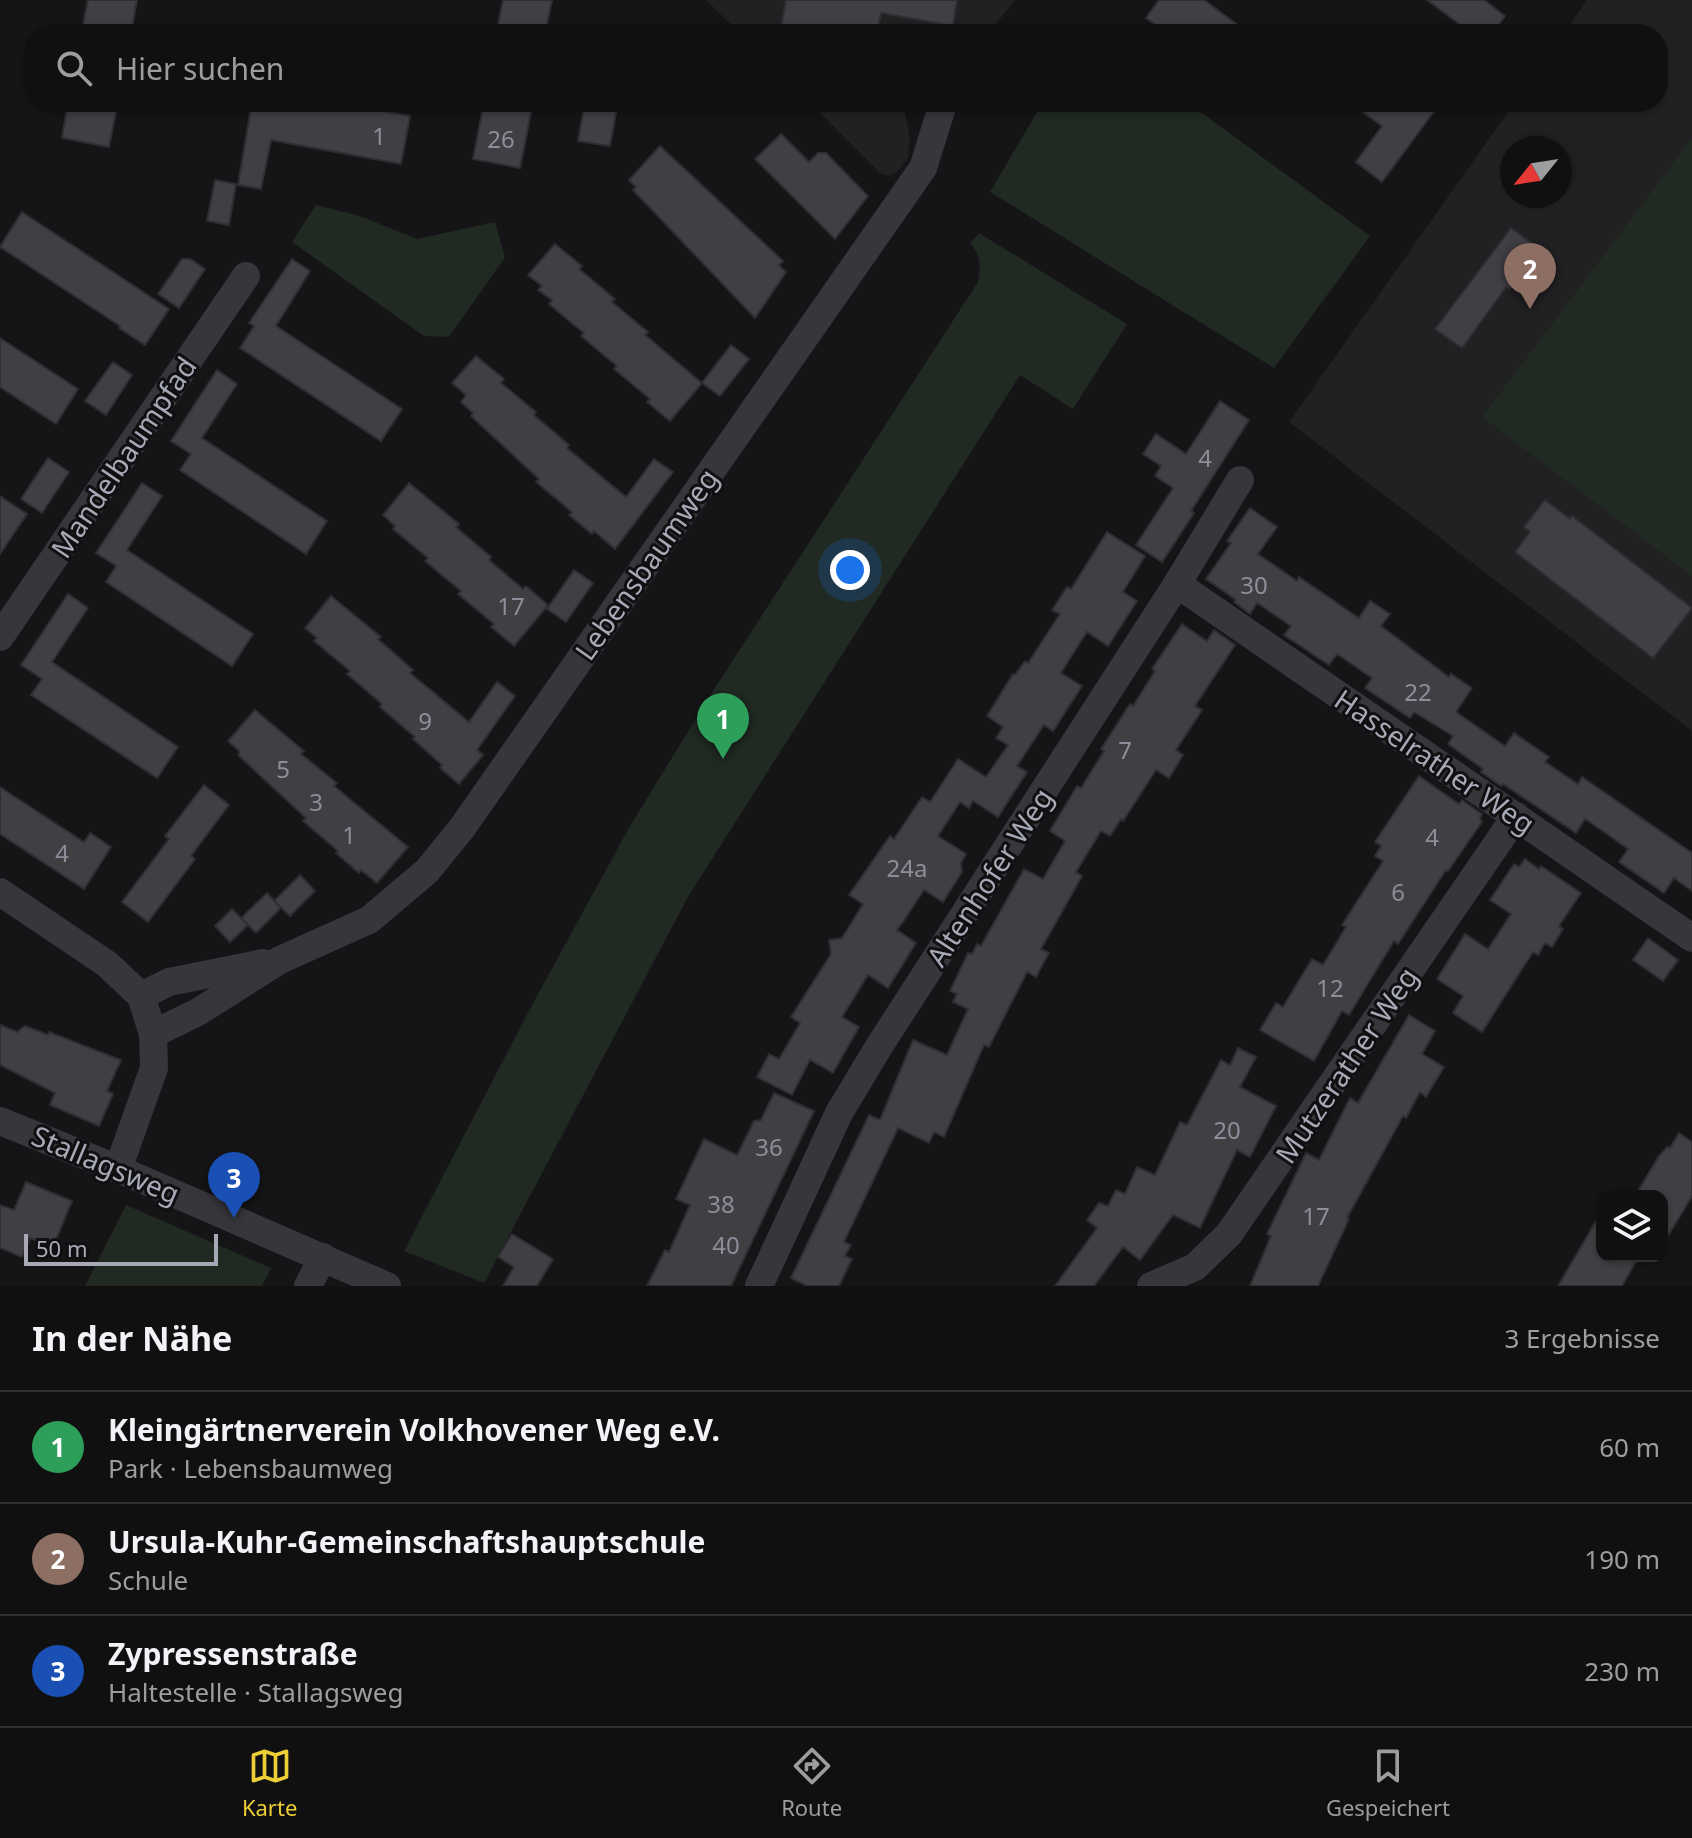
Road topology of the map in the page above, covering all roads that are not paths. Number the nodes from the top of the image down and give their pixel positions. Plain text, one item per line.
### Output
1 (940, 112) edge
2 (246, 276) dead end
3 (1240, 480) dead end
4 (1177, 584) junction
5 (0, 637) edge
6 (1516, 816) junction
7 (0, 892) edge
8 (1692, 938) edge
9 (280, 960) junction
10 (141, 996) junction
11 (153, 1034) junction
12 (0, 1121) edge
13 (118, 1169) junction
14 (323, 1257) junction
15 (308, 1286) edge
16 (387, 1286) edge
17 (759, 1286) edge
18 (1151, 1286) edge

1 - 9 street, Lebensbaumweg
2 - 5 street, Mandelbaumpfad
3 - 4 street, Altenhofer Weg
4 - 6 street, Hasselrather Weg
4 - 17 street, Altenhofer Weg
6 - 8 street, Hasselrather Weg
6 - 18 street, Mutzerather Weg
7 - 10 street
9 - 10 street, Lebensbaumweg
9 - 11 street, Lebensbaumweg
10 - 11 street
11 - 13 street
12 - 13 street, Stallagsweg
13 - 14 street, Stallagsweg
14 - 15 street
14 - 16 street, Stallagsweg

